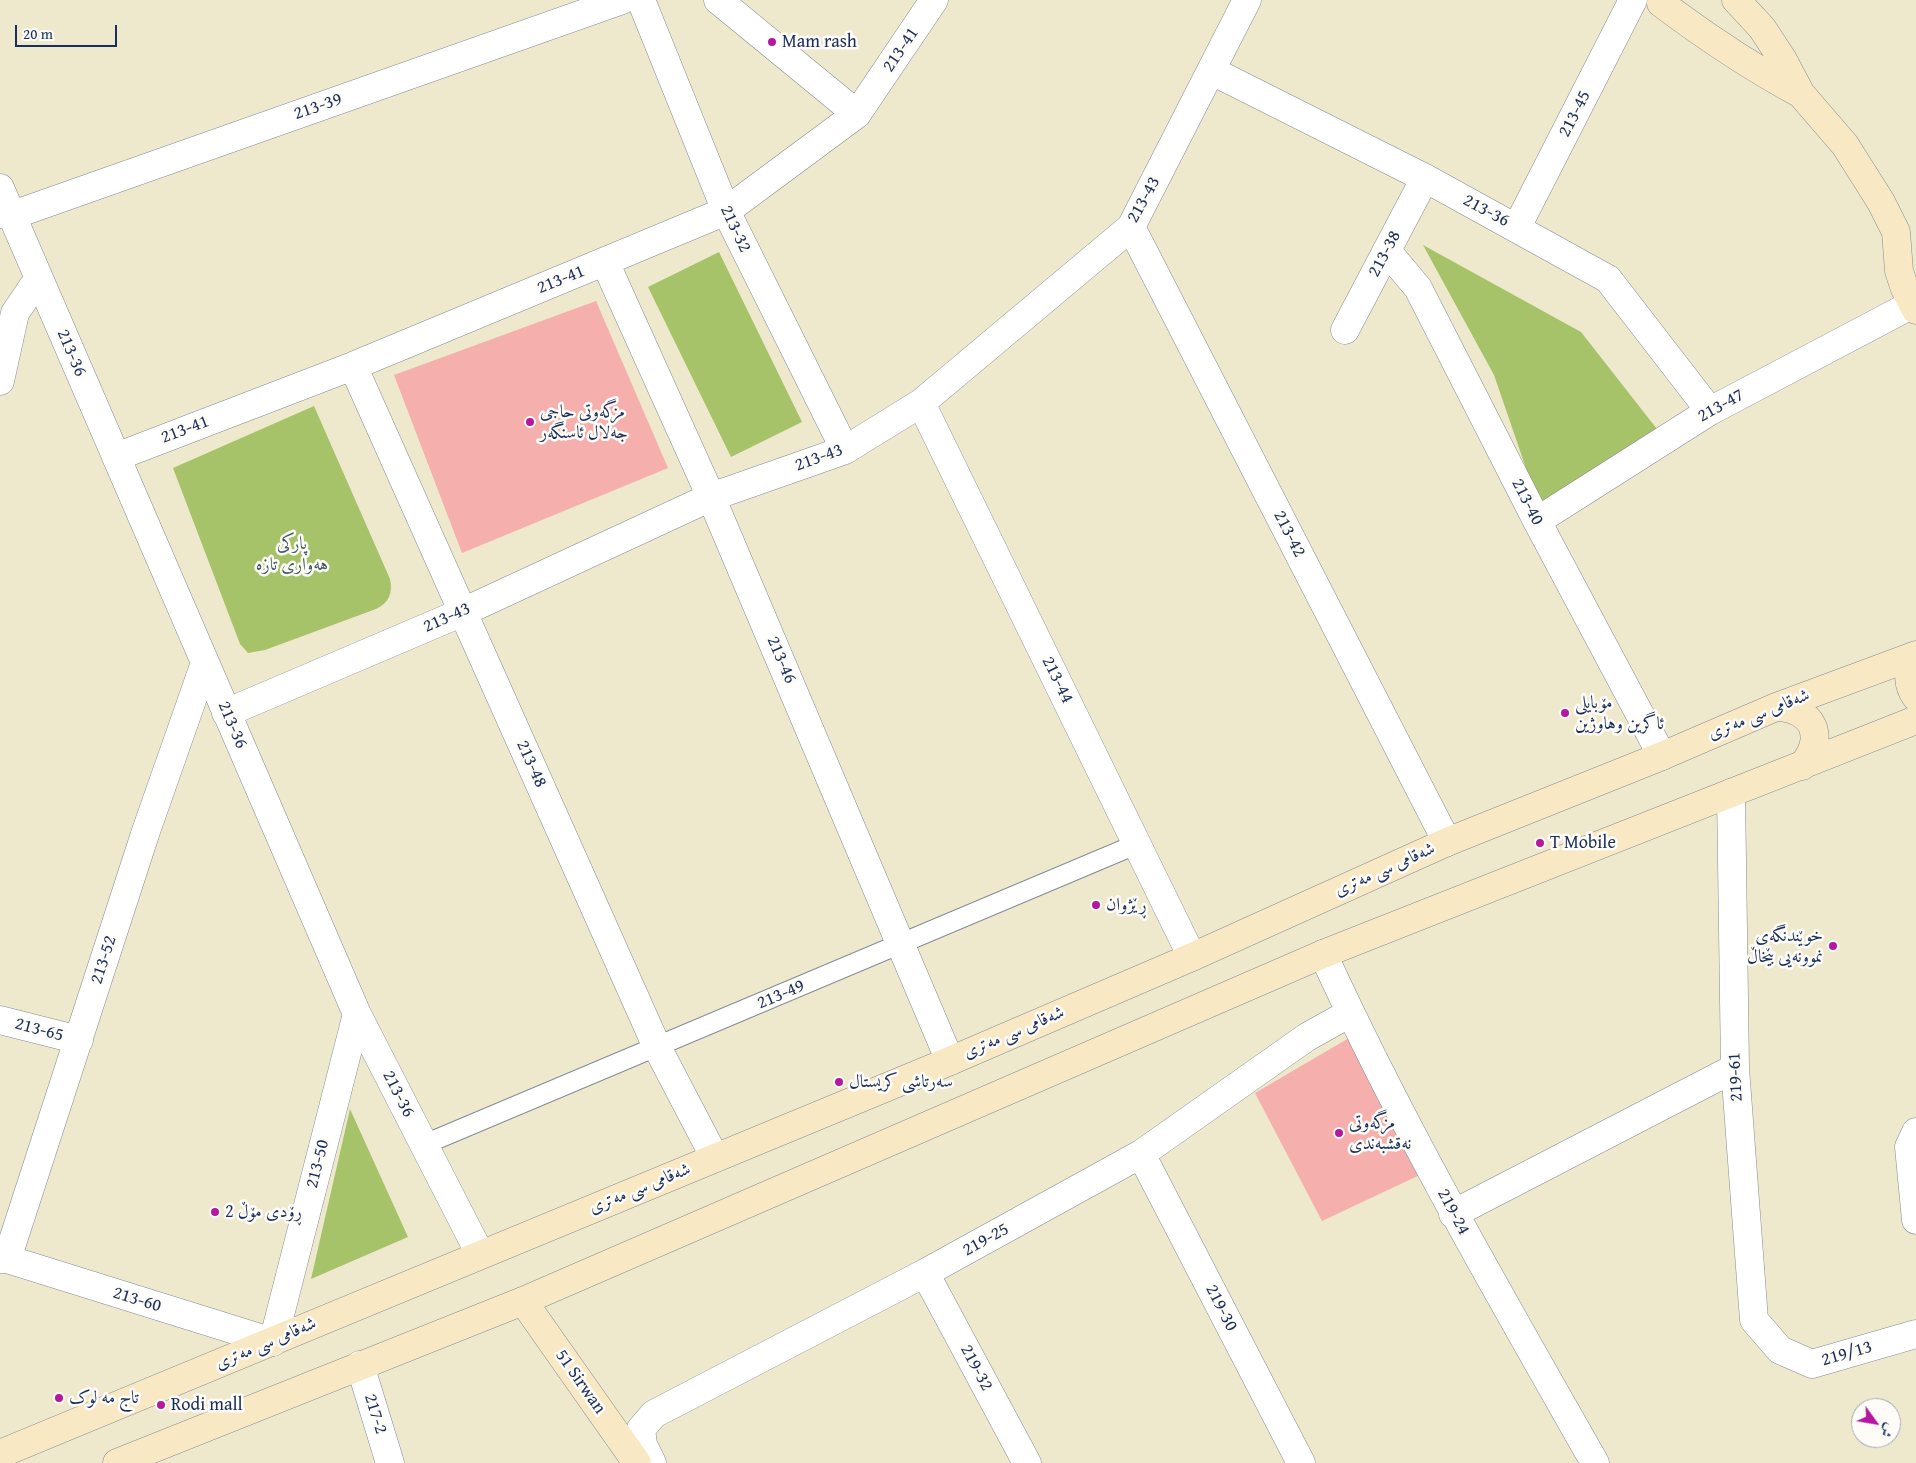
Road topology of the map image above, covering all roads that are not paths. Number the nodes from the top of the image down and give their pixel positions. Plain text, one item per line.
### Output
1 (622, 0) edge
2 (641, 0) edge
3 (718, 0) edge
4 (934, 0) edge
5 (1247, 0) edge
6 (1633, 0) edge
7 (1736, 0) edge
8 (1660, 1) edge
9 (1212, 71) junction
10 (1800, 94) junction
11 (857, 114) junction
12 (1425, 178) junction
13 (0, 188) edge
14 (726, 211) junction
15 (7, 215) edge
16 (1131, 227) junction
17 (1517, 228) junction
18 (1906, 240) edge
19 (1387, 251) junction
20 (605, 262) junction
21 (38, 279) junction
22 (1914, 307) edge
23 (1345, 330) dead end
24 (354, 366) junction
25 (0, 381) edge
26 (921, 403) junction
27 (1710, 411) junction
28 (845, 450) junction
29 (116, 456) junction
30 (711, 497) junction
31 (1537, 521) junction
32 (463, 612) junction
33 (1916, 655) edge
34 (1916, 659) edge
35 (205, 663) junction
36 (1916, 697) edge
37 (1776, 707) junction
38 (226, 714) junction
39 (1916, 720) edge
40 (1662, 756) junction
41 (1802, 766) junction
42 (1731, 794) junction
43 (1447, 842) junction
44 (1137, 844) junction
45 (902, 944) junction
46 (1323, 954) junction
47 (1192, 957) junction
48 (1350, 1013) junction
49 (357, 1014) junction
50 (0, 1020) edge
51 (78, 1040) junction
52 (657, 1047) junction
53 (950, 1061) junction
54 (1735, 1068) junction
55 (1916, 1132) edge
56 (424, 1145) junction
57 (1141, 1154) junction
58 (715, 1158) junction
59 (1453, 1214) junction
60 (1916, 1220) edge
61 (480, 1254) junction
62 (4, 1259) edge
63 (925, 1273) junction
64 (523, 1301) junction
65 (1916, 1334) edge
66 (273, 1342) junction
67 (1780, 1350) joint
68 (360, 1365) junction
69 (0, 1454) edge
70 (118, 1463) edge
71 (390, 1463) edge
72 (637, 1463) edge
73 (652, 1463) edge
74 (1026, 1463) edge
75 (1301, 1463) edge
76 (1595, 1463) edge

1 - 15 street, 213-39
2 - 14 street, 213-32
3 - 11 street
4 - 11 street, 213-41
5 - 9 street, 213-43
6 - 17 street, 213-45
7 - 10 main road
8 - 10 main road
9 - 12 street, 213-36
9 - 16 street, 213-43
10 - 18 main road
11 - 14 street, 213-41
12 - 17 street, 213-36
12 - 19 street, 213-38
13 - 15 street, 213-36
14 - 20 street, 213-41
14 - 28 street, 213-32
15 - 21 street, 213-36
16 - 26 street, 213-43
16 - 43 street, 213-42
17 - 27 street, 213-36
18 - 22 main road
19 - 23 street, 213-38
19 - 31 street, 213-40
20 - 24 street, 213-41
20 - 30 street, 213-46
21 - 25 street
21 - 29 street, 213-36
22 - 27 street, 213-47
24 - 29 street, 213-41
24 - 32 street, 213-48
26 - 28 street, 213-43
26 - 44 street, 213-44
27 - 31 street, 213-47
28 - 30 street, 213-43
29 - 35 street, 213-36
30 - 32 street, 213-43
30 - 45 street, 213-46
31 - 40 street, 213-40
32 - 38 street, 213-43
32 - 52 street, 213-48
33 - 37 main road, شەقامی سی مەتری
34 - 36 main road
35 - 38 street, 213-36
35 - 51 street, 213-52
37 - 40 main road, شەقامی سی مەتری
37 - 41 main road
38 - 49 street, 213-36
39 - 41 main road
40 - 43 main road, شەقامی سی مەتری
41 - 42 main road
42 - 46 main road
42 - 54 street, 219-61
43 - 47 main road, شەقامی سی مەتری
44 - 45 lane, 213-49
44 - 47 street, 213-44
45 - 52 lane, 213-49
45 - 53 street, 213-46
46 - 48 street, 219-24
46 - 64 main road
47 - 53 main road, شەقامی سی مەتری
48 - 57 street, 219-25
48 - 59 street, 219-24
49 - 56 street, 213-36
49 - 66 street, 213-50
50 - 51 street, 213-65
51 - 62 street, 213-52
52 - 56 lane, 213-49
52 - 58 street, 213-48
53 - 58 main road, شەقامی سی مەتری
54 - 59 street
54 - 67 street, 219-61
55 - 60 street
56 - 61 street, 213-36
57 - 63 street, 219-25
57 - 75 street, 219-30
58 - 61 main road, شەقامی سی مەتری
59 - 76 street, 219-24
61 - 66 main road, شەقامی سی مەتری
62 - 66 street, 213-60
63 - 73 street, 219-25
63 - 74 street, 219-32
64 - 68 main road
64 - 72 main road, 51 Sirwan
65 - 67 street, 219/13
66 - 69 main road, شەقامی سی مەتری
68 - 70 main road
68 - 71 street, 217-2

